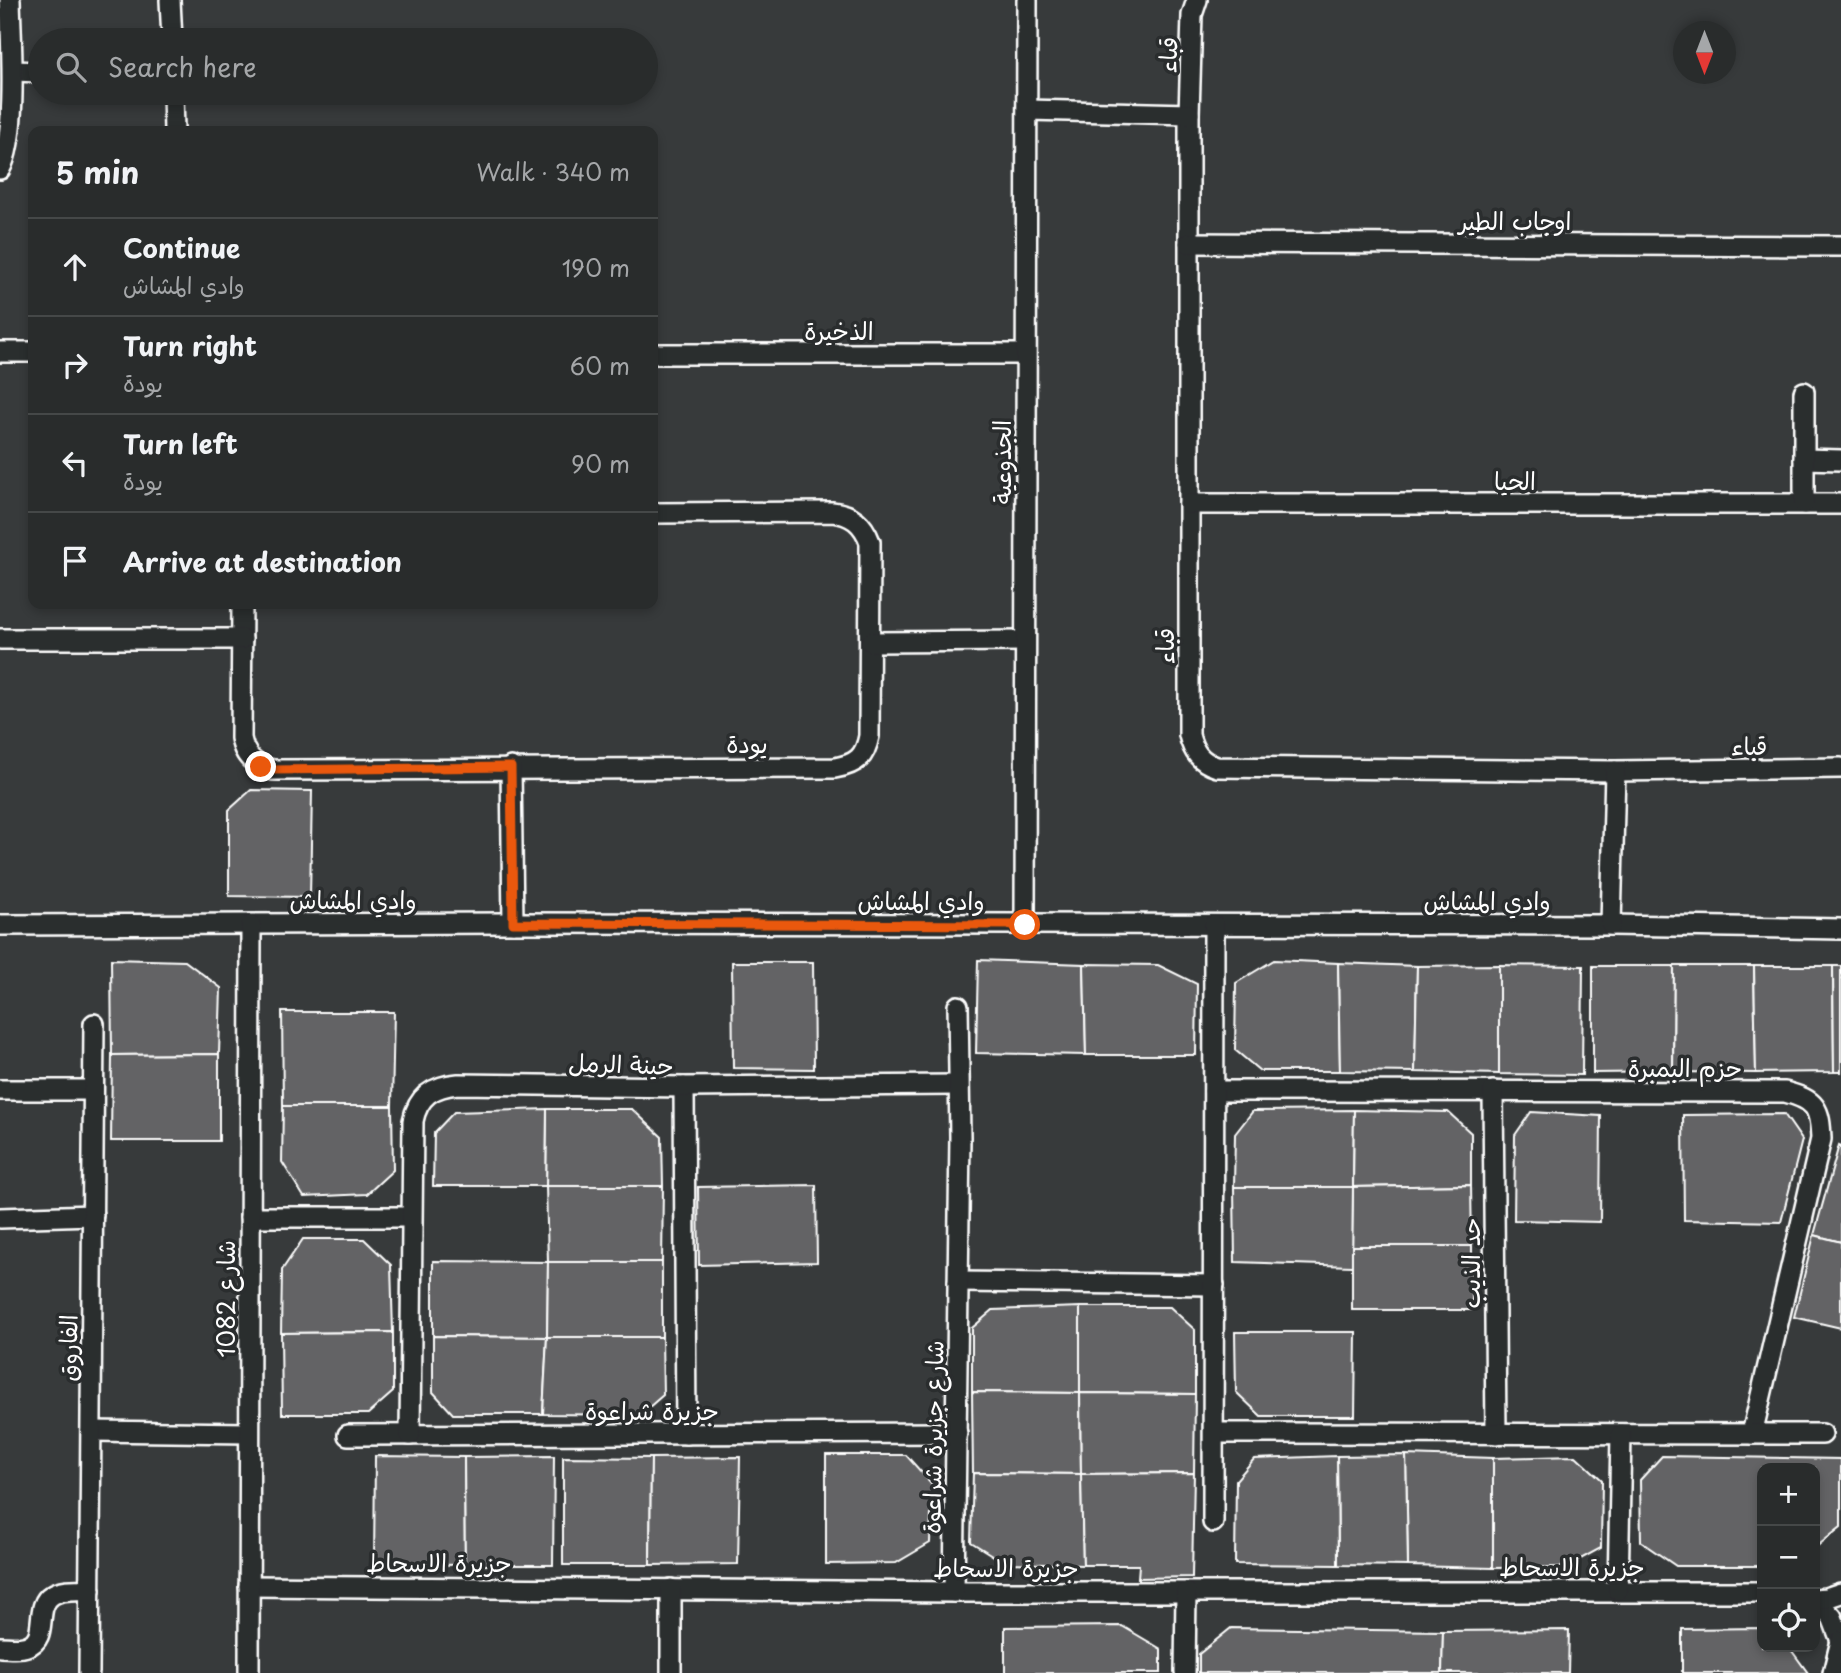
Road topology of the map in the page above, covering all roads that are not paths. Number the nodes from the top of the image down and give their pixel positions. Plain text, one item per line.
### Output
1 (10, 0) edge
2 (170, 0) edge
3 (1027, 0) edge
4 (1197, 0) edge
5 (171, 28) edge
6 (13, 71) junction
7 (28, 72) edge
8 (173, 105) edge
9 (1028, 110) junction
10 (1189, 114) junction
11 (174, 126) edge
12 (0, 169) edge
13 (1189, 243) junction
14 (1841, 246) edge
15 (0, 352) edge
16 (28, 352) edge
17 (658, 354) edge
18 (1025, 354) junction
19 (1804, 392) dead end
20 (1804, 459) junction
21 (1841, 460) edge
22 (1189, 505) junction
23 (1804, 505) junction
24 (1841, 505) edge
25 (658, 513) edge
26 (242, 609) edge
27 (0, 639) edge
28 (242, 639) junction
29 (1025, 641) junction
30 (871, 642) junction
31 (511, 767) junction
32 (1841, 768) edge
33 (1615, 771) junction
34 (513, 923) junction
35 (0, 925) edge
36 (251, 925) junction
37 (1025, 925) junction
38 (1214, 925) junction
39 (1611, 925) junction
40 (1841, 929) edge
41 (958, 1006) dead end
42 (94, 1024) dead end
43 (958, 1085) junction
44 (684, 1087) junction
45 (0, 1090) edge
46 (93, 1090) junction
47 (1214, 1091) junction
48 (1493, 1091) junction
49 (93, 1216) junction
50 (250, 1217) junction
51 (411, 1217) junction
52 (0, 1218) edge
53 (958, 1282) junction
54 (1214, 1285) junction
55 (91, 1431) junction
56 (249, 1433) junction
57 (957, 1433) junction
58 (1214, 1433) junction
59 (686, 1434) junction
60 (1496, 1434) junction
61 (1621, 1434) junction
62 (1752, 1434) junction
63 (1822, 1434) dead end
64 (348, 1435) dead end
65 (410, 1435) junction
66 (1213, 1522) dead end
67 (249, 1586) junction
68 (671, 1589) junction
69 (90, 1590) junction
70 (1618, 1590) junction
71 (954, 1592) junction
72 (1186, 1592) junction
73 (1757, 1592) edge
74 (1841, 1593) edge
75 (1820, 1598) edge
76 (1820, 1604) edge
77 (1841, 1641) edge
78 (0, 1647) edge
79 (89, 1673) edge
80 (248, 1673) edge
81 (671, 1673) edge
82 (1185, 1673) edge
83 (1833, 1673) edge

1 - 6 street
2 - 5 street
3 - 9 street, الجذوعية
4 - 10 street, قباء
6 - 7 street
6 - 12 street
8 - 11 street
9 - 10 street
9 - 18 street, الجذوعية
10 - 13 street, قباء
13 - 14 street, اوجاب الطير
13 - 22 street, قباء
15 - 16 street
17 - 18 street, الذخيرة
18 - 29 street, الجذوعية
19 - 20 street
20 - 21 street
20 - 23 street
22 - 23 street, الحيا
22 - 33 street, قباء
23 - 24 street, الحيا
25 - 30 street, يودة
26 - 28 street, يودة
27 - 28 street
28 - 31 street, يودة
29 - 30 street
29 - 37 street, الجذوعية
30 - 31 street, يودة
31 - 34 street
32 - 33 street, قباء
33 - 39 street
34 - 36 street, وادي المشاش
34 - 37 street, وادي المشاش
35 - 36 street, وادي المشاش
36 - 50 street, شارع 1082
37 - 38 street, وادي المشاش
38 - 39 street, وادي المشاش
38 - 47 street
39 - 40 street, وادي المشاش
41 - 43 street, شارع جزيرة شراعوة
42 - 46 street, الفاروق
43 - 44 street
43 - 53 street, شارع جزيرة شراعوة
44 - 51 street, حينة الرمل
44 - 59 street, حينة الرمل
45 - 46 street
46 - 49 street, الفاروق
47 - 48 street, حزم البمبرة
47 - 54 street
48 - 60 street, حد الذيب
48 - 62 street, حزم البمبرة
49 - 52 street
49 - 55 street, الفاروق
50 - 51 street
50 - 56 street, شارع 1082
51 - 65 street, حينة الرمل
53 - 54 street
53 - 57 street, شارع جزيرة شراعوة
54 - 58 street
55 - 56 street
55 - 69 street, الفاروق
56 - 67 street, شارع 1082
57 - 59 street, جزيرة شراعوة
57 - 71 street, شارع جزيرة شراعوة
58 - 60 street
58 - 66 street
59 - 65 street, جزيرة شراعوة
60 - 61 street
61 - 62 street
61 - 70 street
62 - 63 street
64 - 65 street, جزيرة شراعوة
67 - 68 street, جزيرة الاسحاط
67 - 80 street, شارع 1082
68 - 71 street, جزيرة الاسحاط
68 - 81 street
69 - 78 street
69 - 79 street, الفاروق
70 - 72 street, جزيرة الاسحاط
70 - 73 street, جزيرة الاسحاط
71 - 72 street, جزيرة الاسحاط
72 - 82 street
74 - 75 street
76 - 77 street
77 - 83 street

